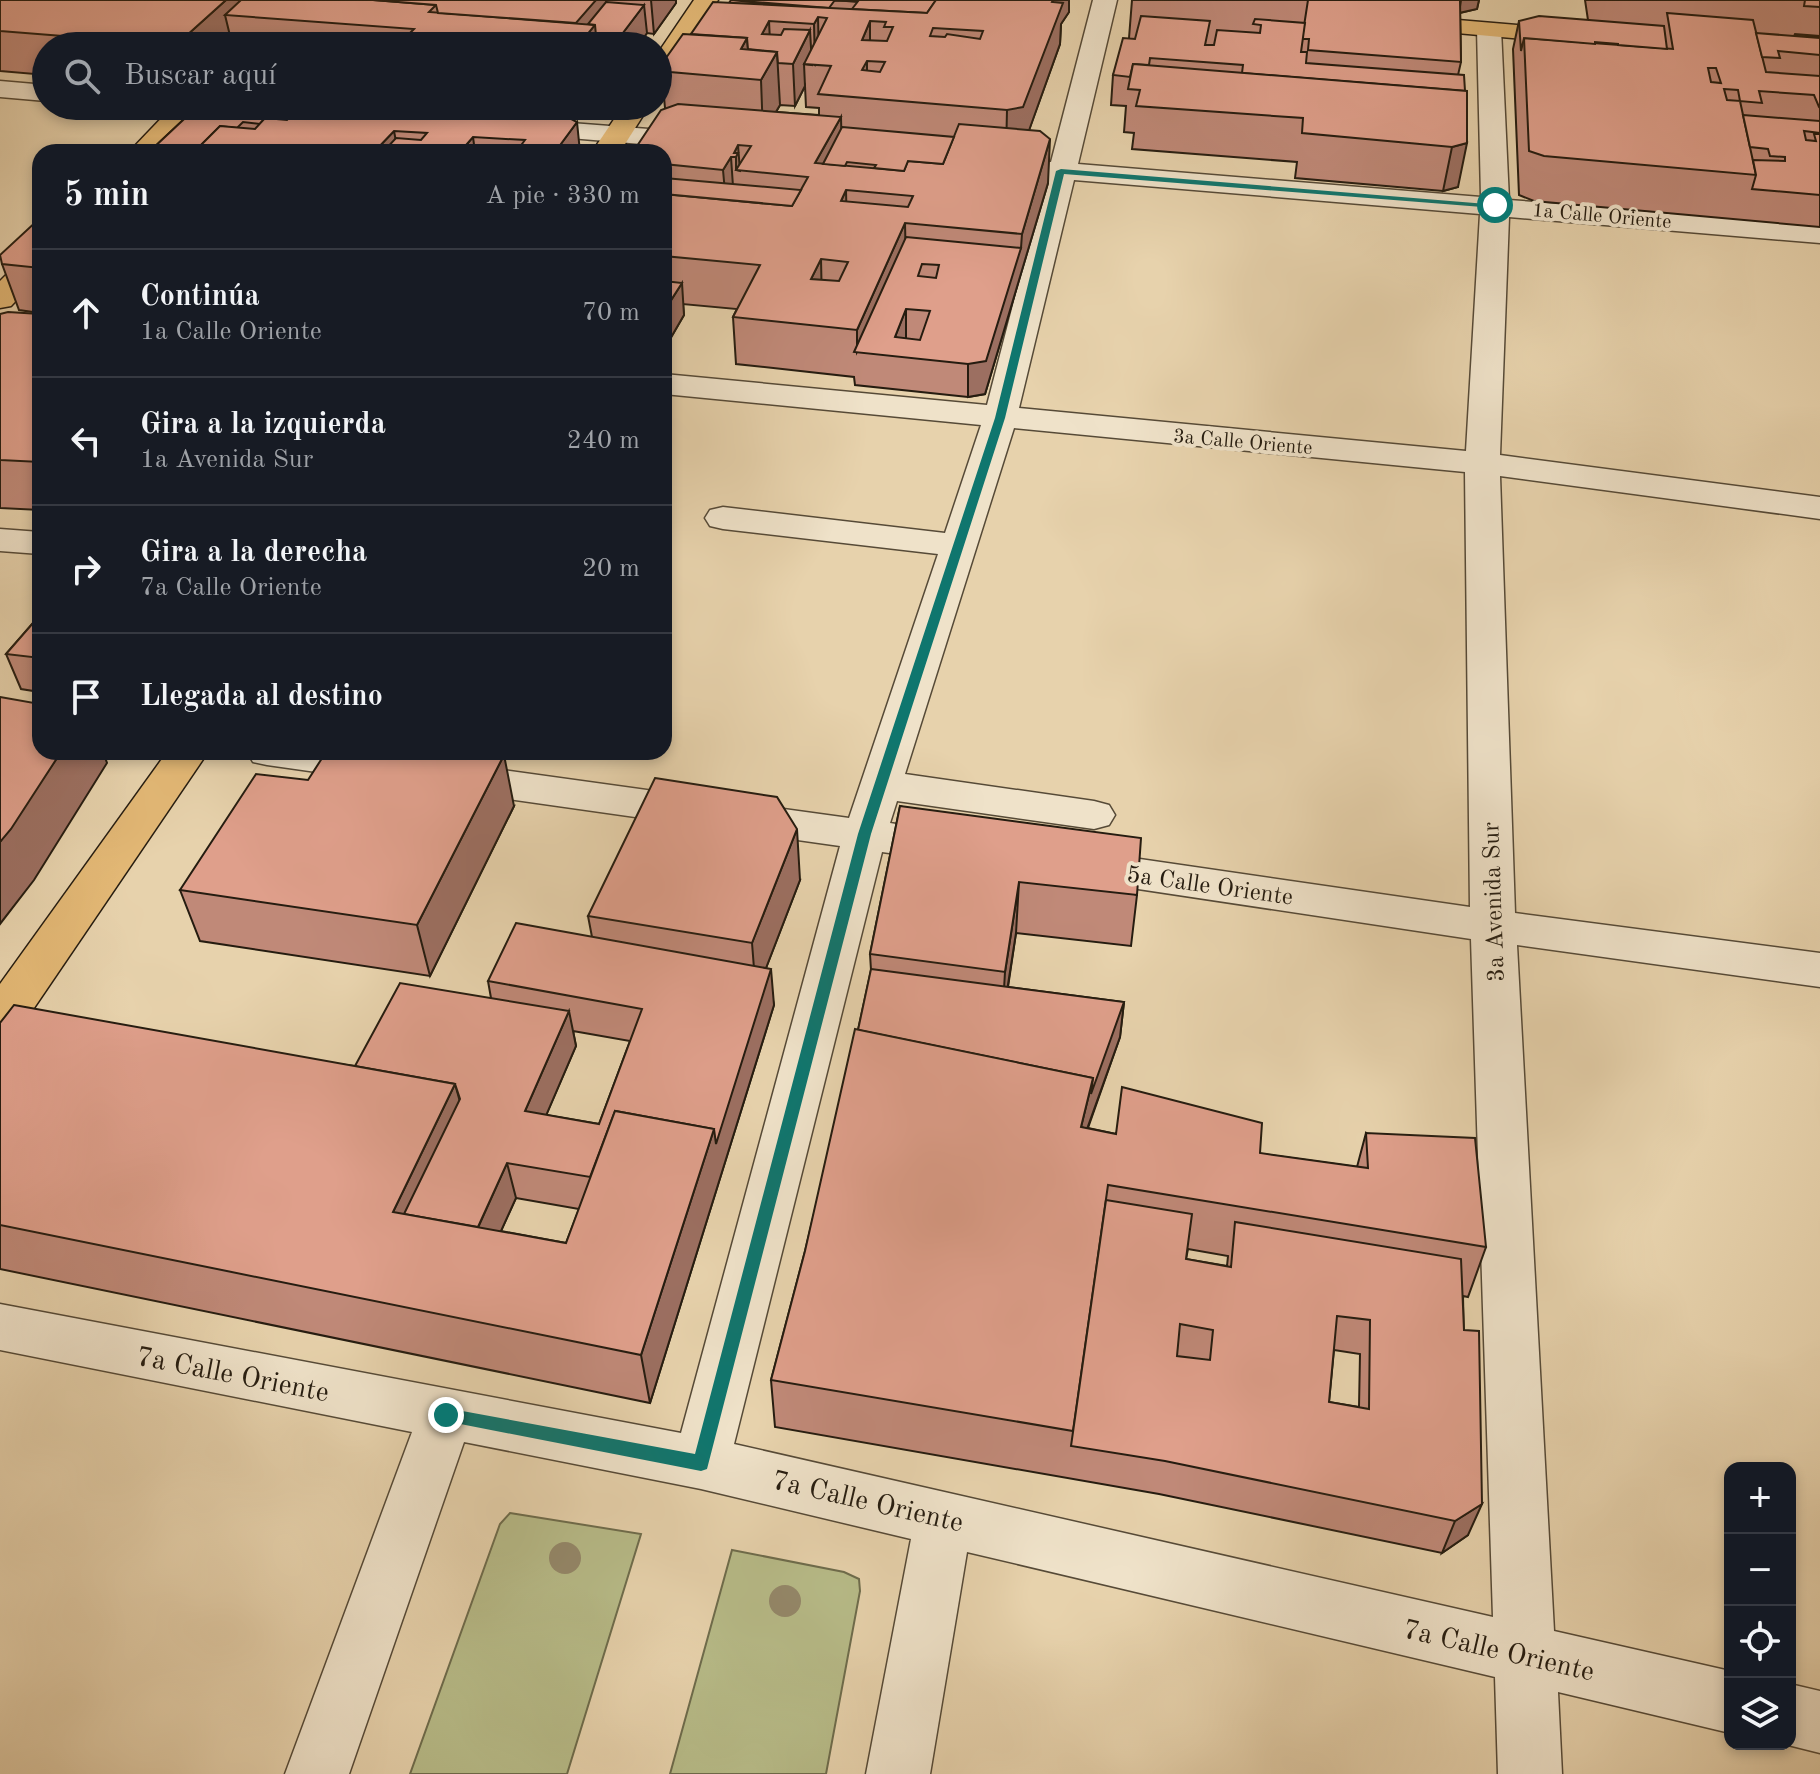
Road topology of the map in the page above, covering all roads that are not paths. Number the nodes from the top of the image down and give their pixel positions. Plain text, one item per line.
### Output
1 (706, 0) edge
2 (1105, 0) edge
3 (1381, 20) edge
4 (1502, 20) edge
5 (1601, 38) edge
6 (672, 51) edge
7 (0, 89) edge
8 (32, 92) edge
9 (174, 120) edge
10 (627, 120) edge
11 (497, 125) edge
12 (612, 143) edge
13 (729, 143) edge
14 (151, 144) edge
15 (966, 163) edge
16 (1061, 171) junction
17 (1495, 205) junction
18 (1820, 234) edge
19 (32, 271) edge
20 (4, 316) edge
21 (672, 385) edge
22 (1000, 418) junction
23 (1482, 463) junction
24 (1820, 508) edge
25 (723, 518) dead end
26 (0, 540) edge
27 (32, 542) edge
28 (958, 545) junction
29 (182, 760) edge
30 (325, 760) edge
31 (880, 785) junction
32 (1094, 815) dead end
33 (865, 834) junction
34 (990, 852) edge
35 (1037, 859) edge
36 (1493, 926) junction
37 (1820, 970) edge
38 (0, 1020) edge
39 (0, 1327) edge
40 (446, 1415) junction
41 (701, 1463) junction
42 (944, 1517) junction
43 (1526, 1656) junction
44 (1724, 1701) edge
45 (1796, 1716) edge
46 (1820, 1722) edge
47 (317, 1774) edge
48 (898, 1774) edge
49 (1530, 1774) edge

1 - 6 main road
2 - 16 street
3 - 4 main road
4 - 5 main road
4 - 17 street, 3a Avenida Sur
7 - 8 street
9 - 14 main road
10 - 12 main road
11 - 12 street
12 - 13 street
15 - 16 street, 1a Calle Oriente
16 - 17 street, 1a Calle Oriente
16 - 22 street
17 - 18 street, 1a Calle Oriente
17 - 23 street, 3a Avenida Sur
19 - 20 main road
21 - 22 street, 3a Calle Oriente
22 - 23 street, 3a Calle Oriente
22 - 28 street
23 - 24 street, 3a Calle Oriente
23 - 36 street, 3a Avenida Sur
25 - 28 street
26 - 27 street
28 - 31 street
29 - 38 main road
30 - 33 street
31 - 32 street
31 - 33 street
33 - 34 street
33 - 41 street
35 - 36 street, 5a Calle Oriente
36 - 37 street, 5a Calle Oriente
36 - 43 street, 3a Avenida Sur
39 - 40 street, 7a Calle Oriente
40 - 41 street, 7a Calle Oriente
40 - 47 street
41 - 42 street, 7a Calle Oriente
42 - 43 street, 7a Calle Oriente
42 - 48 street
43 - 44 street, 7a Calle Oriente
43 - 49 street, 3a Avenida Sur
45 - 46 street

